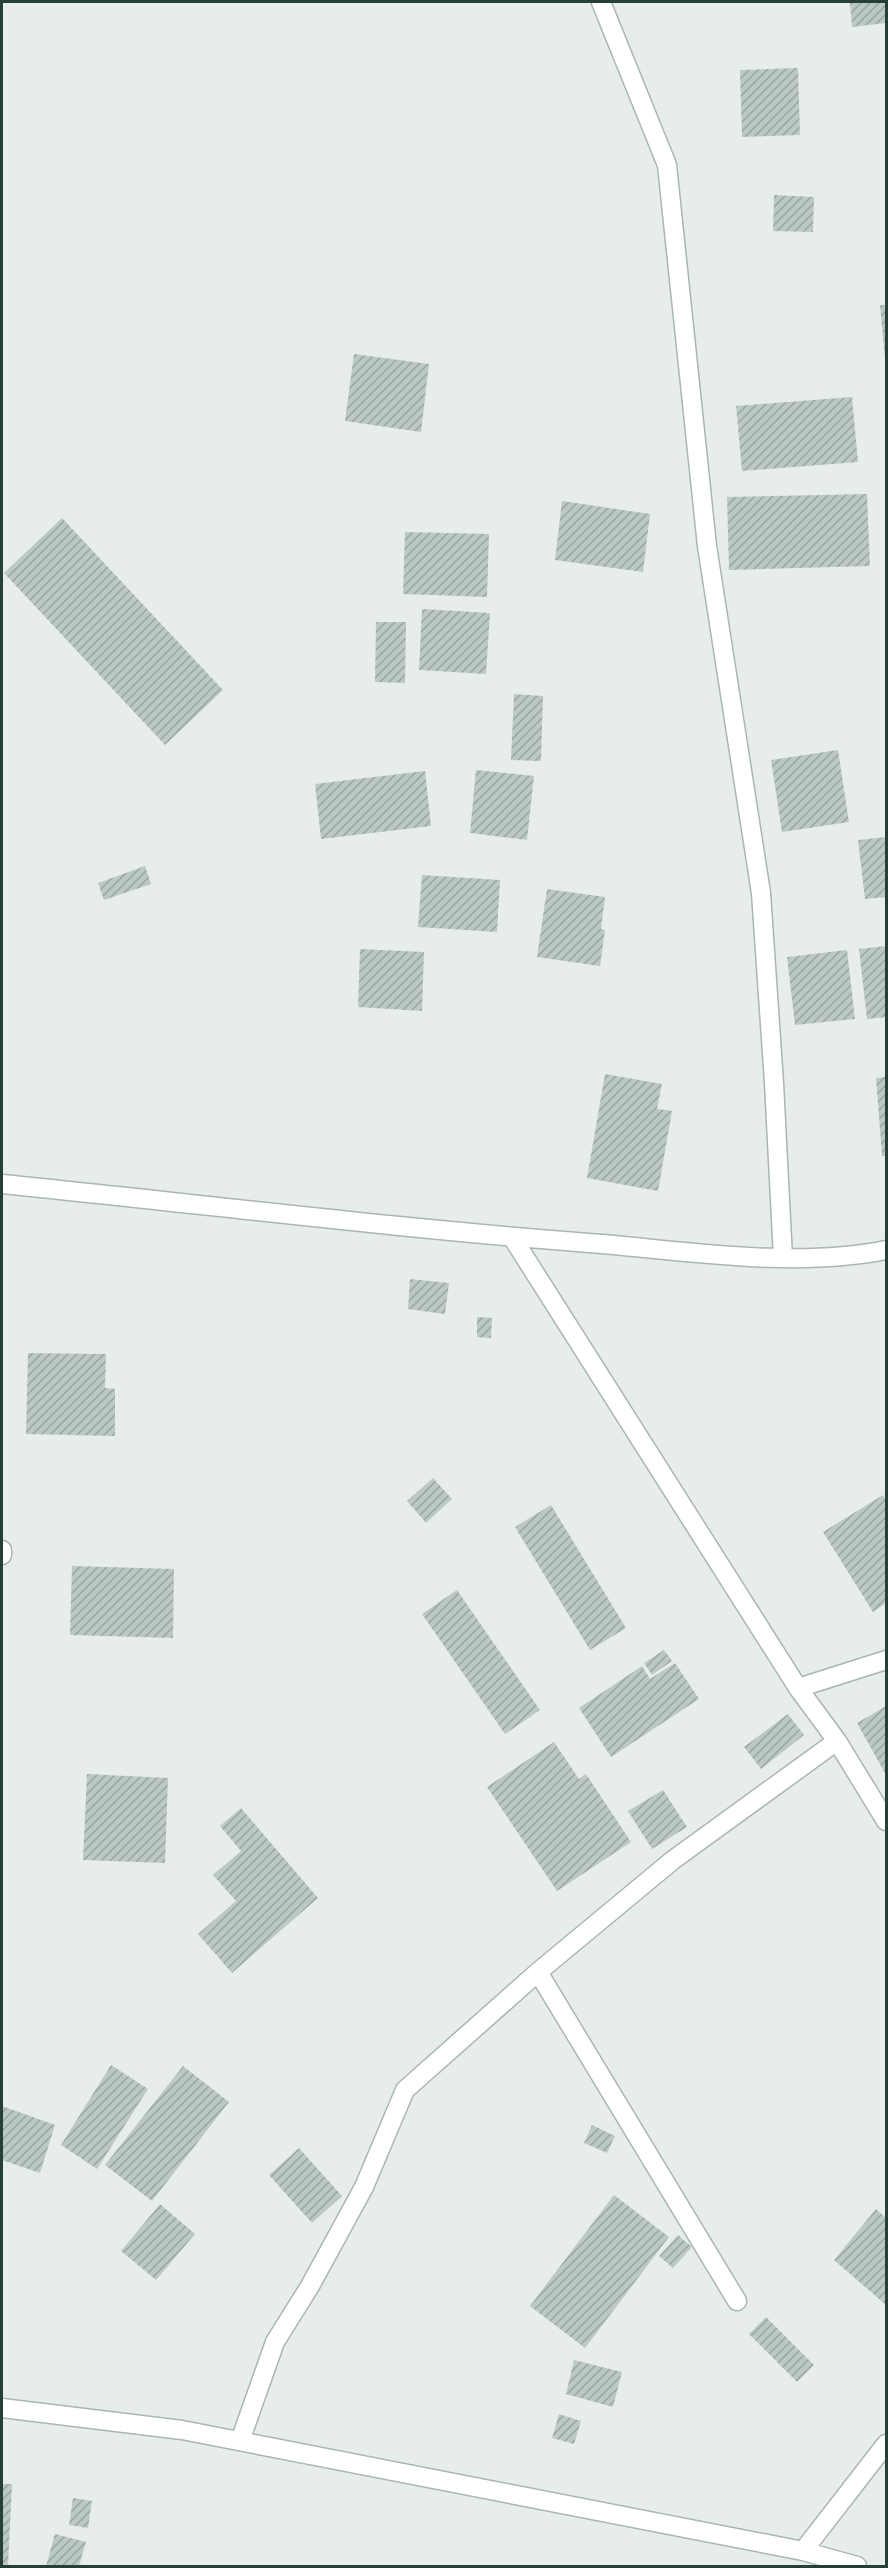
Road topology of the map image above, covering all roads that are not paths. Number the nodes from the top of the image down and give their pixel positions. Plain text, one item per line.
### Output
1 (601, 2) edge
2 (2, 1184) edge
3 (512, 1237) junction
4 (886, 1250) edge
5 (783, 1258) junction
6 (2, 1550) edge
7 (2, 1555) edge
8 (886, 1660) edge
9 (798, 1688) junction
10 (837, 1741) junction
11 (886, 1821) edge
12 (538, 1972) junction
13 (736, 2301) dead end
14 (2, 2408) edge
15 (240, 2441) junction
16 (886, 2444) edge
17 (803, 2551) junction
18 (856, 2566) edge

1 - 5 street
2 - 3 street
3 - 5 street
3 - 9 street
4 - 5 street
6 - 7 street
8 - 9 street
9 - 10 street
10 - 11 street
10 - 12 street
12 - 13 street
12 - 15 street
14 - 15 street
15 - 17 street
16 - 17 street
17 - 18 street

